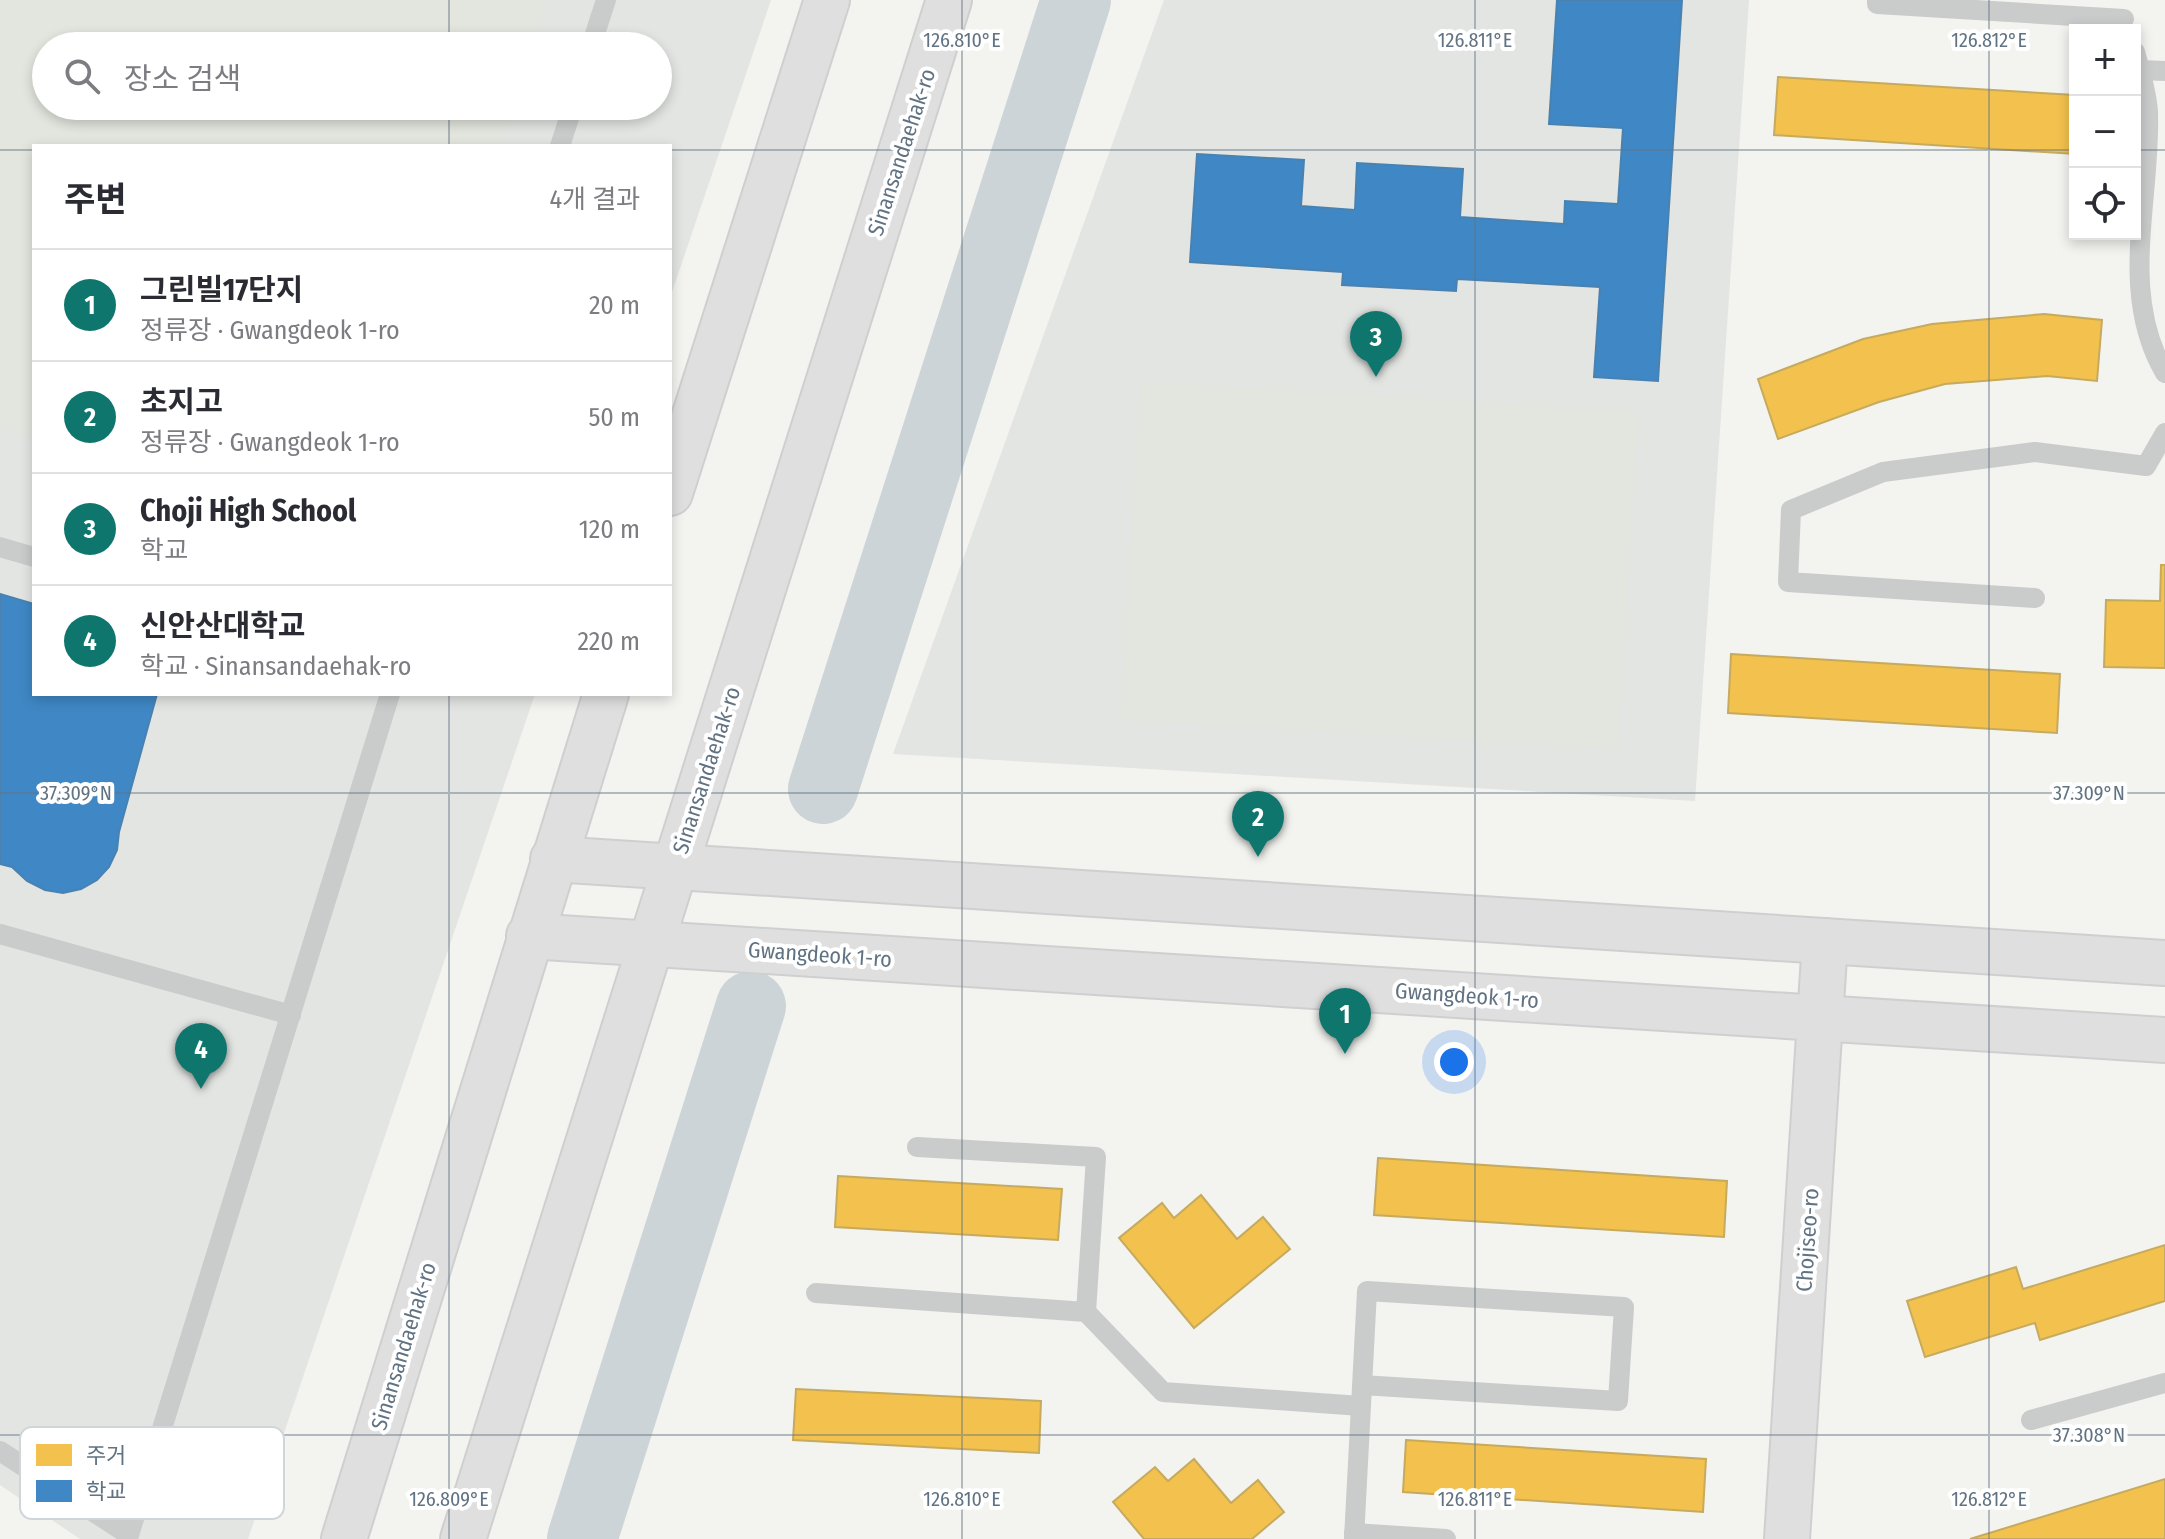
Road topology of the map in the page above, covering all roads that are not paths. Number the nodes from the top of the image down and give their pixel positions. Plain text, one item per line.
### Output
1 (606, 0) edge
2 (827, 0) edge
3 (949, 0) edge
4 (1877, 0) edge
5 (2036, 7) edge
6 (2123, 16) edge
7 (596, 32) edge
8 (2141, 62) edge
9 (2165, 71) edge
10 (2141, 79) edge
11 (568, 120) edge
12 (561, 144) edge
13 (2165, 373) edge
14 (2165, 433) edge
15 (672, 487) edge
16 (0, 547) edge
17 (32, 556) edge
18 (2035, 598) dead end
19 (389, 696) edge
20 (605, 696) edge
21 (553, 859) junction
22 (676, 867) junction
23 (0, 934) edge
24 (529, 936) junction
25 (1825, 941) junction
26 (652, 944) junction
27 (2165, 963) edge
28 (291, 1015) junction
29 (1822, 1018) junction
30 (2165, 1040) edge
31 (917, 1147) dead end
32 (816, 1293) dead end
33 (1086, 1312) junction
34 (2165, 1383) edge
35 (1362, 1385) junction
36 (1361, 1406) junction
37 (2031, 1420) dead end
38 (163, 1427) edge
39 (0, 1451) edge
40 (20, 1464) edge
41 (104, 1519) edge
42 (134, 1519) edge
43 (1354, 1536) edge
44 (344, 1539) edge
45 (463, 1539) edge
46 (1446, 1539) edge
47 (1787, 1539) edge

1 - 7 lane
2 - 15 street
3 - 22 street, Sinansandaehak-ro
4 - 5 lane
5 - 6 lane
8 - 9 lane
10 - 13 lane
11 - 12 lane
14 - 18 lane
16 - 17 lane
19 - 28 lane
20 - 21 street, Sinansandaehak-ro
21 - 22 street
21 - 24 street, Sinansandaehak-ro
22 - 25 street
22 - 26 street, Sinansandaehak-ro
23 - 28 lane
24 - 26 street, Gwangdeok 1-ro
24 - 44 street, Sinansandaehak-ro
25 - 27 street
25 - 29 street, Chojiseo-ro
26 - 29 street, Gwangdeok 1-ro
26 - 45 street, Sinansandaehak-ro
28 - 38 lane
29 - 30 street, Gwangdeok 1-ro
29 - 47 street, Chojiseo-ro
31 - 33 lane
32 - 33 lane
33 - 36 lane
34 - 37 lane
35 - 35 lane
35 - 36 lane
36 - 43 lane
39 - 40 lane
41 - 42 lane
43 - 46 lane

